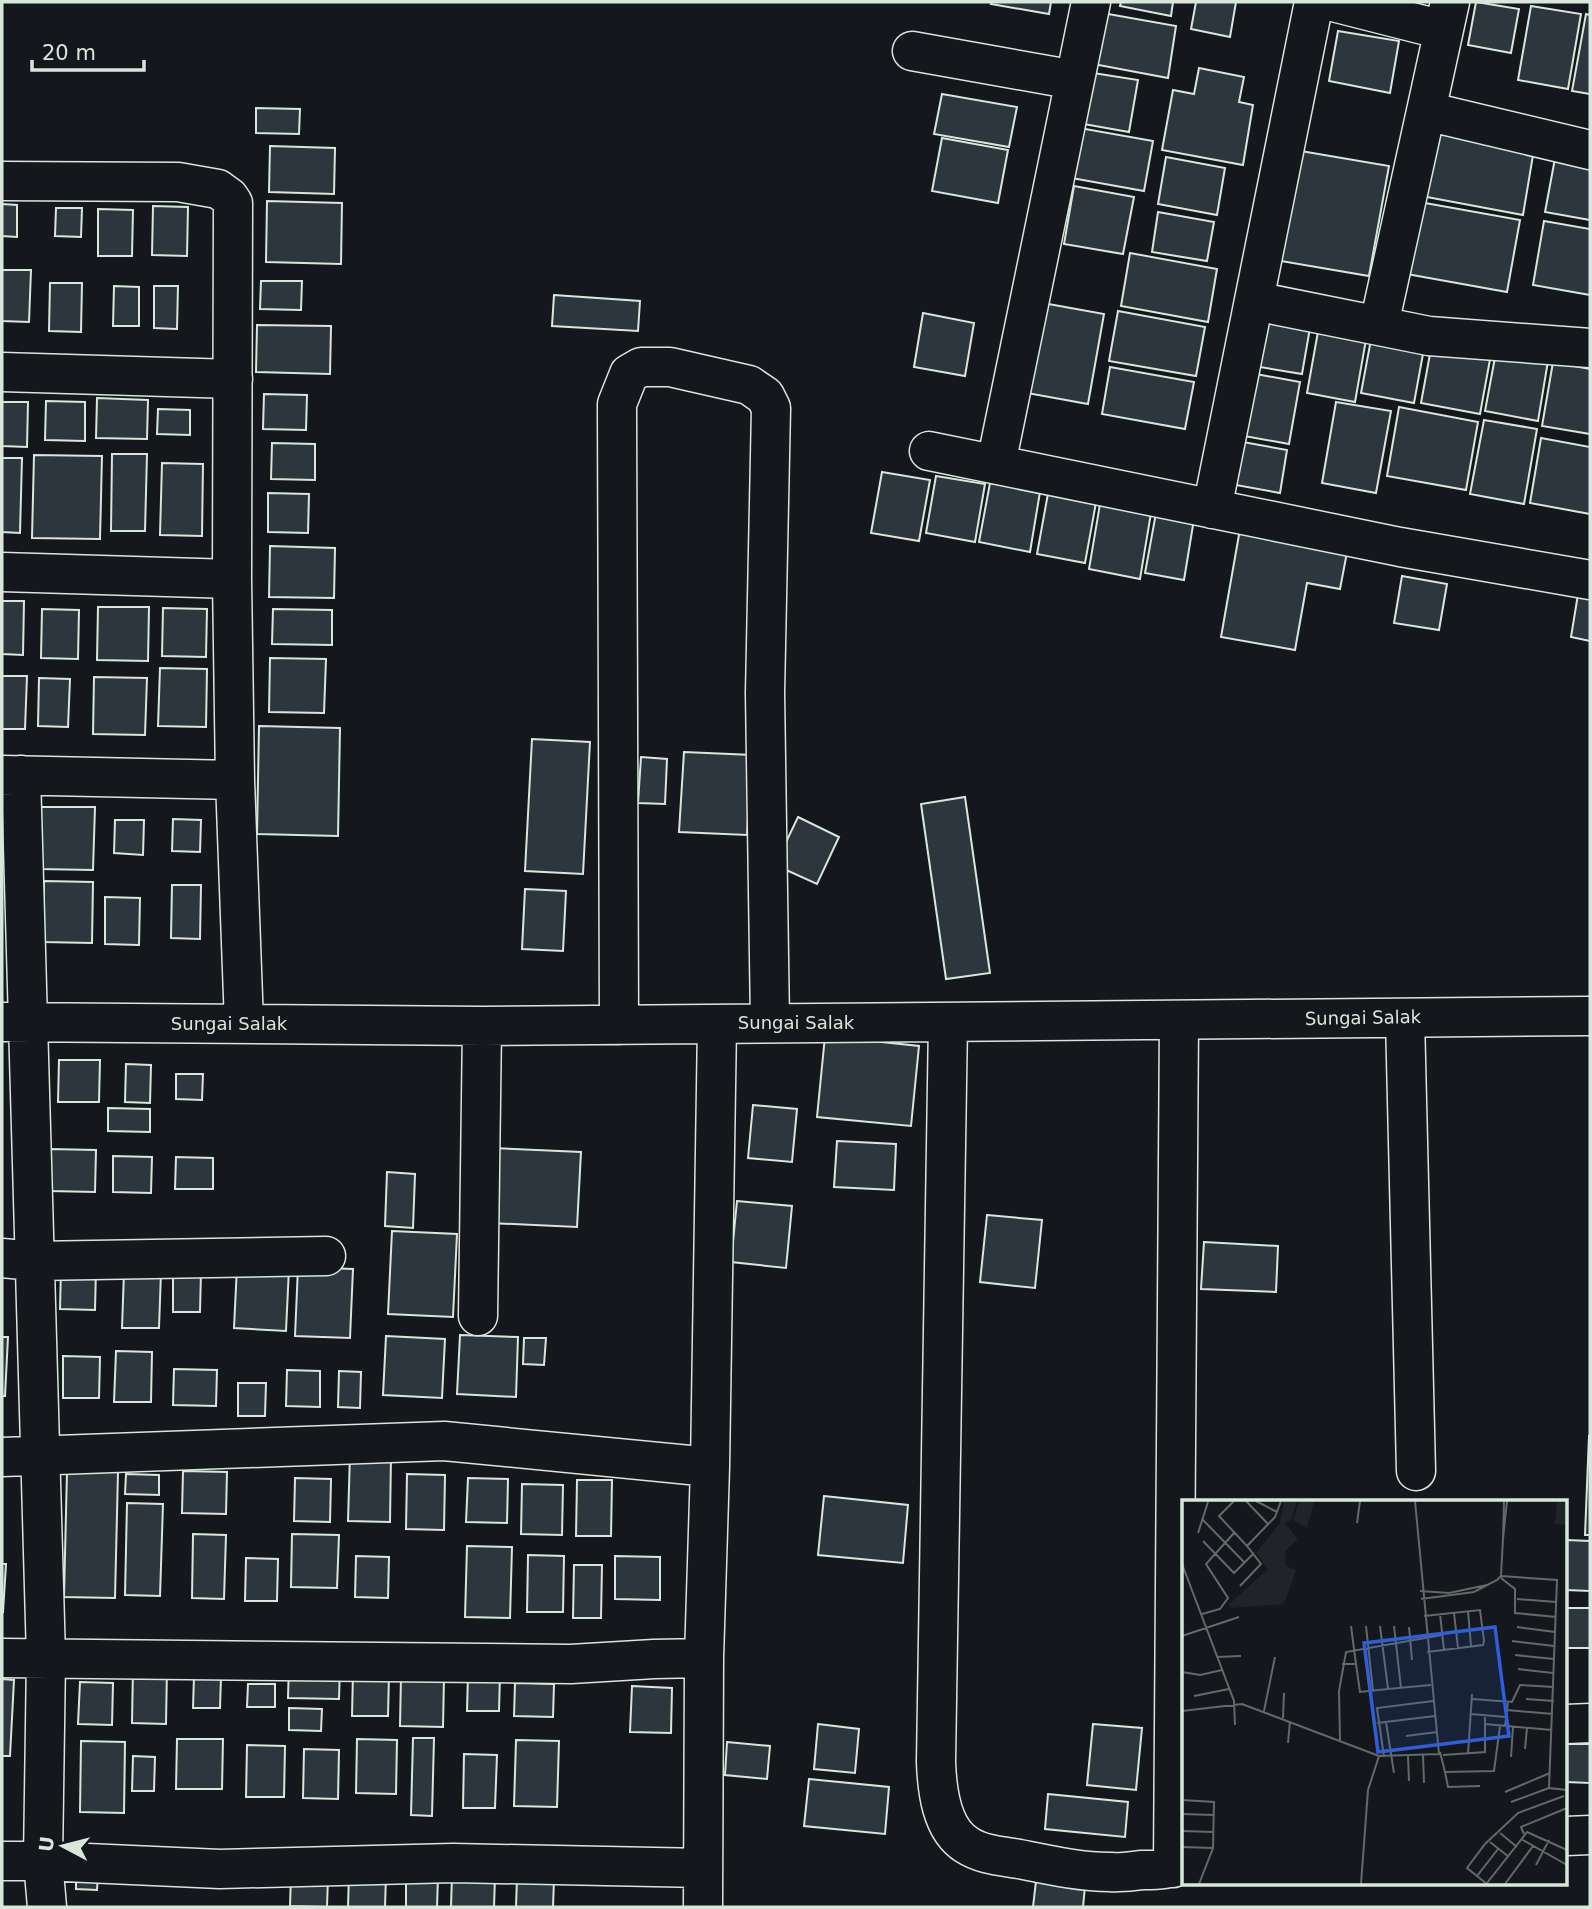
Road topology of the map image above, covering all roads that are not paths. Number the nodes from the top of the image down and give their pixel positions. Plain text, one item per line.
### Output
1 (1091, 2) edge
2 (1314, 2) edge
3 (1333, 2) edge
4 (1446, 16) edge
5 (912, 51) dead end
6 (1074, 80) junction
7 (1426, 111) junction
8 (1590, 150) edge
9 (2, 181) edge
10 (1255, 301) junction
11 (1379, 325) junction
12 (1590, 348) edge
13 (2, 372) edge
14 (233, 379) junction
15 (929, 451) dead end
16 (996, 464) junction
17 (1212, 509) junction
18 (2, 572) edge
19 (232, 579) junction
20 (1590, 580) edge
21 (11, 775) edge
22 (235, 780) junction
23 (1590, 1016) edge
24 (1405, 1018) junction
25 (1179, 1020) junction
26 (15, 1022) edge
27 (948, 1022) junction
28 (770, 1023) junction
29 (244, 1024) junction
30 (717, 1024) junction
31 (619, 1025) junction
32 (482, 1026) junction
33 (326, 1256) dead end
34 (18, 1259) edge
35 (478, 1316) dead end
36 (2, 1457) edge
37 (40, 1457) junction
38 (710, 1467) junction
39 (1416, 1471) dead end
40 (2, 1658) edge
41 (46, 1658) junction
42 (704, 1658) junction
43 (1590, 1723) edge
44 (1568, 1724) edge
45 (1179, 1745) edge
46 (1590, 1835) edge
47 (1568, 1836) edge
48 (2, 1861) edge
49 (43, 1861) junction
50 (1179, 1865) edge
51 (703, 1868) junction
52 (47, 1907) edge
53 (703, 1907) edge

1 - 6 street
2 - 10 street
3 - 4 street
4 - 7 street
5 - 6 street
6 - 16 street
7 - 8 street
7 - 11 street
9 - 14 street
10 - 11 street
10 - 17 street
11 - 12 street
13 - 14 street
14 - 19 street
15 - 16 street
16 - 17 street
17 - 20 street
18 - 19 street
19 - 22 street
21 - 22 street
21 - 26 street
22 - 29 street
23 - 24 street, Sungai Salak
24 - 25 street, Sungai Salak
24 - 39 street
25 - 27 street, Sungai Salak
25 - 45 street
26 - 29 street, Sungai Salak
26 - 34 street
27 - 28 street, Sungai Salak
27 - 50 street
28 - 30 street, Sungai Salak
28 - 31 street
29 - 32 street, Sungai Salak
30 - 31 street, Sungai Salak
30 - 38 street
31 - 32 street, Sungai Salak
32 - 35 street
33 - 34 street
34 - 37 street
36 - 37 street
37 - 38 street
37 - 41 street
38 - 42 street
40 - 41 street
41 - 42 street
41 - 49 street
42 - 51 street
43 - 44 street
45 - 50 street
46 - 47 street
48 - 49 street
49 - 51 street
49 - 52 street
51 - 53 street

